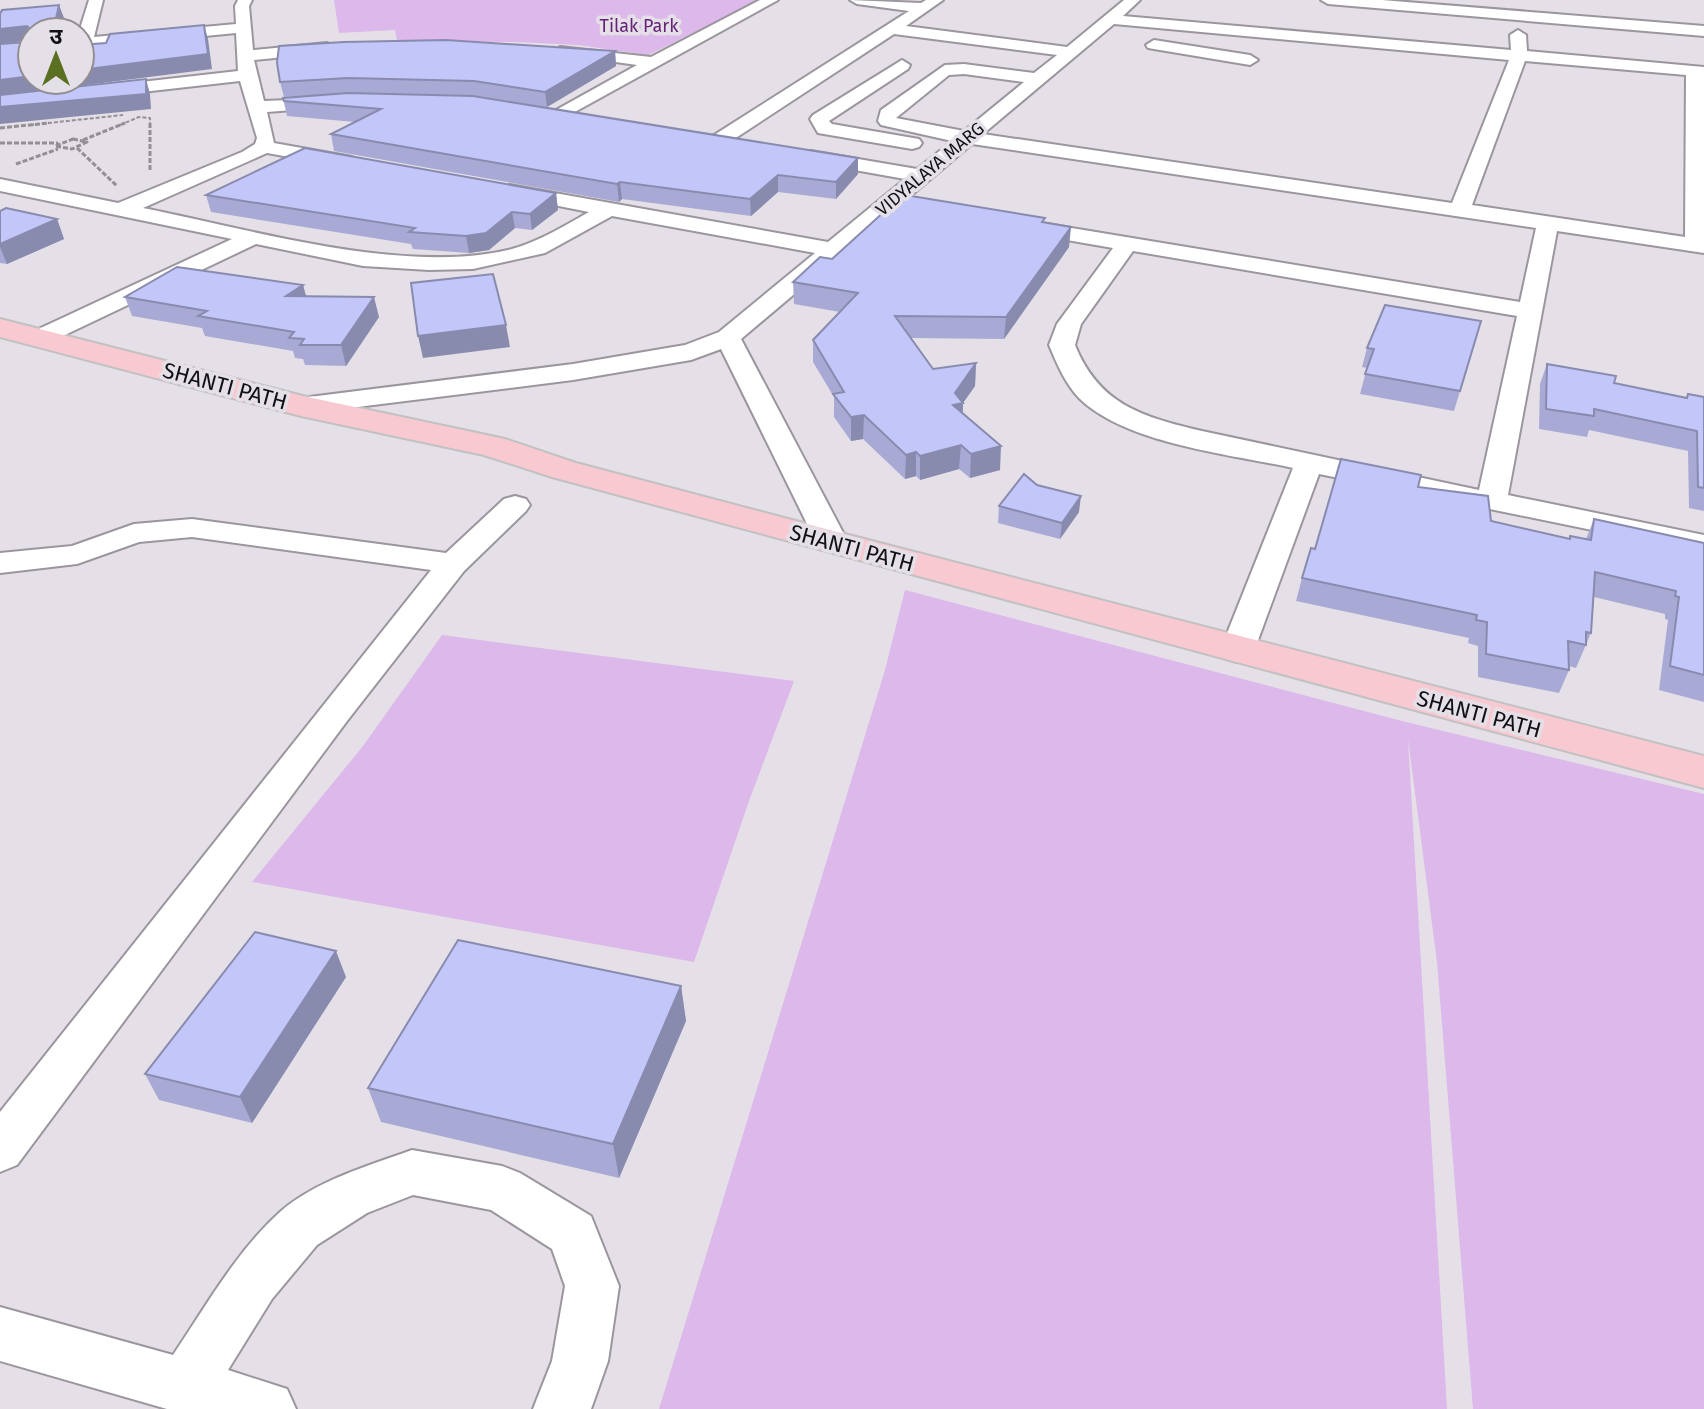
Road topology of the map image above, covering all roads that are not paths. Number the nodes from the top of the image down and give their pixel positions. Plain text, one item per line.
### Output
1 (245, 0) edge
2 (771, 0) edge
3 (857, 0) edge
4 (1133, 0) edge
5 (1328, 0) edge
6 (929, 4) edge
7 (1517, 8) edge
8 (242, 28) junction
9 (890, 29) junction
10 (1102, 30) junction
11 (1704, 31) edge
12 (96, 42) edge
13 (346, 47) edge
14 (546, 49) edge
15 (1071, 52) junction
16 (1519, 56) junction
17 (1250, 60) dead end
18 (650, 62) junction
19 (246, 65) junction
20 (902, 65) dead end
21 (1699, 72) edge
22 (1038, 79) junction
23 (351, 101) edge
24 (0, 103) edge
25 (258, 107) junction
26 (585, 120) edge
27 (1699, 130) edge
28 (961, 143) junction
29 (748, 146) edge
30 (264, 147) junction
31 (793, 154) edge
32 (358, 164) edge
33 (5, 176) edge
34 (922, 176) junction
35 (483, 186) edge
36 (889, 203) junction
37 (920, 208) edge
38 (608, 209) junction
39 (119, 210) junction
40 (1460, 210) junction
41 (995, 221) edge
42 (1548, 223) junction
43 (253, 237) junction
44 (1128, 243) junction
45 (1700, 246) edge
46 (833, 250) junction
47 (1530, 311) junction
48 (0, 328) edge
49 (728, 337) junction
50 (39, 338) junction
51 (1518, 369) junction
52 (1549, 374) edge
53 (301, 406) junction
54 (1309, 463) junction
55 (1492, 500) junction
56 (515, 505) dead end
57 (832, 542) junction
58 (1704, 544) edge
59 (0, 563) edge
60 (453, 564) junction
61 (1237, 651) junction
62 (1704, 772) edge
63 (0, 1150) edge
64 (0, 1334) edge
65 (186, 1386) junction
66 (267, 1409) edge
67 (562, 1409) edge

1 - 8 street
2 - 18 street
3 - 6 street
4 - 10 street, VIDYALAYA MARG
5 - 7 street
6 - 9 street
7 - 11 street
7 - 16 street
8 - 12 street
8 - 19 street
9 - 15 street
9 - 29 street
10 - 15 street, VIDYALAYA MARG
10 - 16 street
10 - 17 street
13 - 19 street
14 - 18 street
15 - 22 street, VIDYALAYA MARG
16 - 21 street
16 - 40 street
18 - 26 street
19 - 24 street
19 - 25 street
20 - 28 street
21 - 27 street
22 - 28 street, VIDYALAYA MARG
22 - 28 street
23 - 25 street
25 - 30 street
27 - 45 street
28 - 34 street, VIDYALAYA MARG
28 - 40 street
30 - 32 street
30 - 39 street
31 - 34 street
33 - 39 street
34 - 36 street, VIDYALAYA MARG
35 - 38 street
36 - 37 street
36 - 46 street, VIDYALAYA MARG
38 - 43 street
38 - 46 street
39 - 43 street
40 - 42 street
41 - 44 street
42 - 45 street
42 - 47 street
43 - 50 street
44 - 47 street
44 - 54 street
46 - 49 street, VIDYALAYA MARG
47 - 51 street
48 - 50 main road, SHANTI PATH
49 - 53 street, VIDYALAYA MARG
49 - 57 street
50 - 53 main road, SHANTI PATH
51 - 52 street
51 - 55 street
53 - 57 main road, SHANTI PATH
54 - 55 street
54 - 61 street
55 - 58 street
56 - 60 street
57 - 61 main road, SHANTI PATH
59 - 60 street
60 - 63 street
61 - 62 main road, SHANTI PATH
64 - 65 street
65 - 66 street
65 - 67 street

